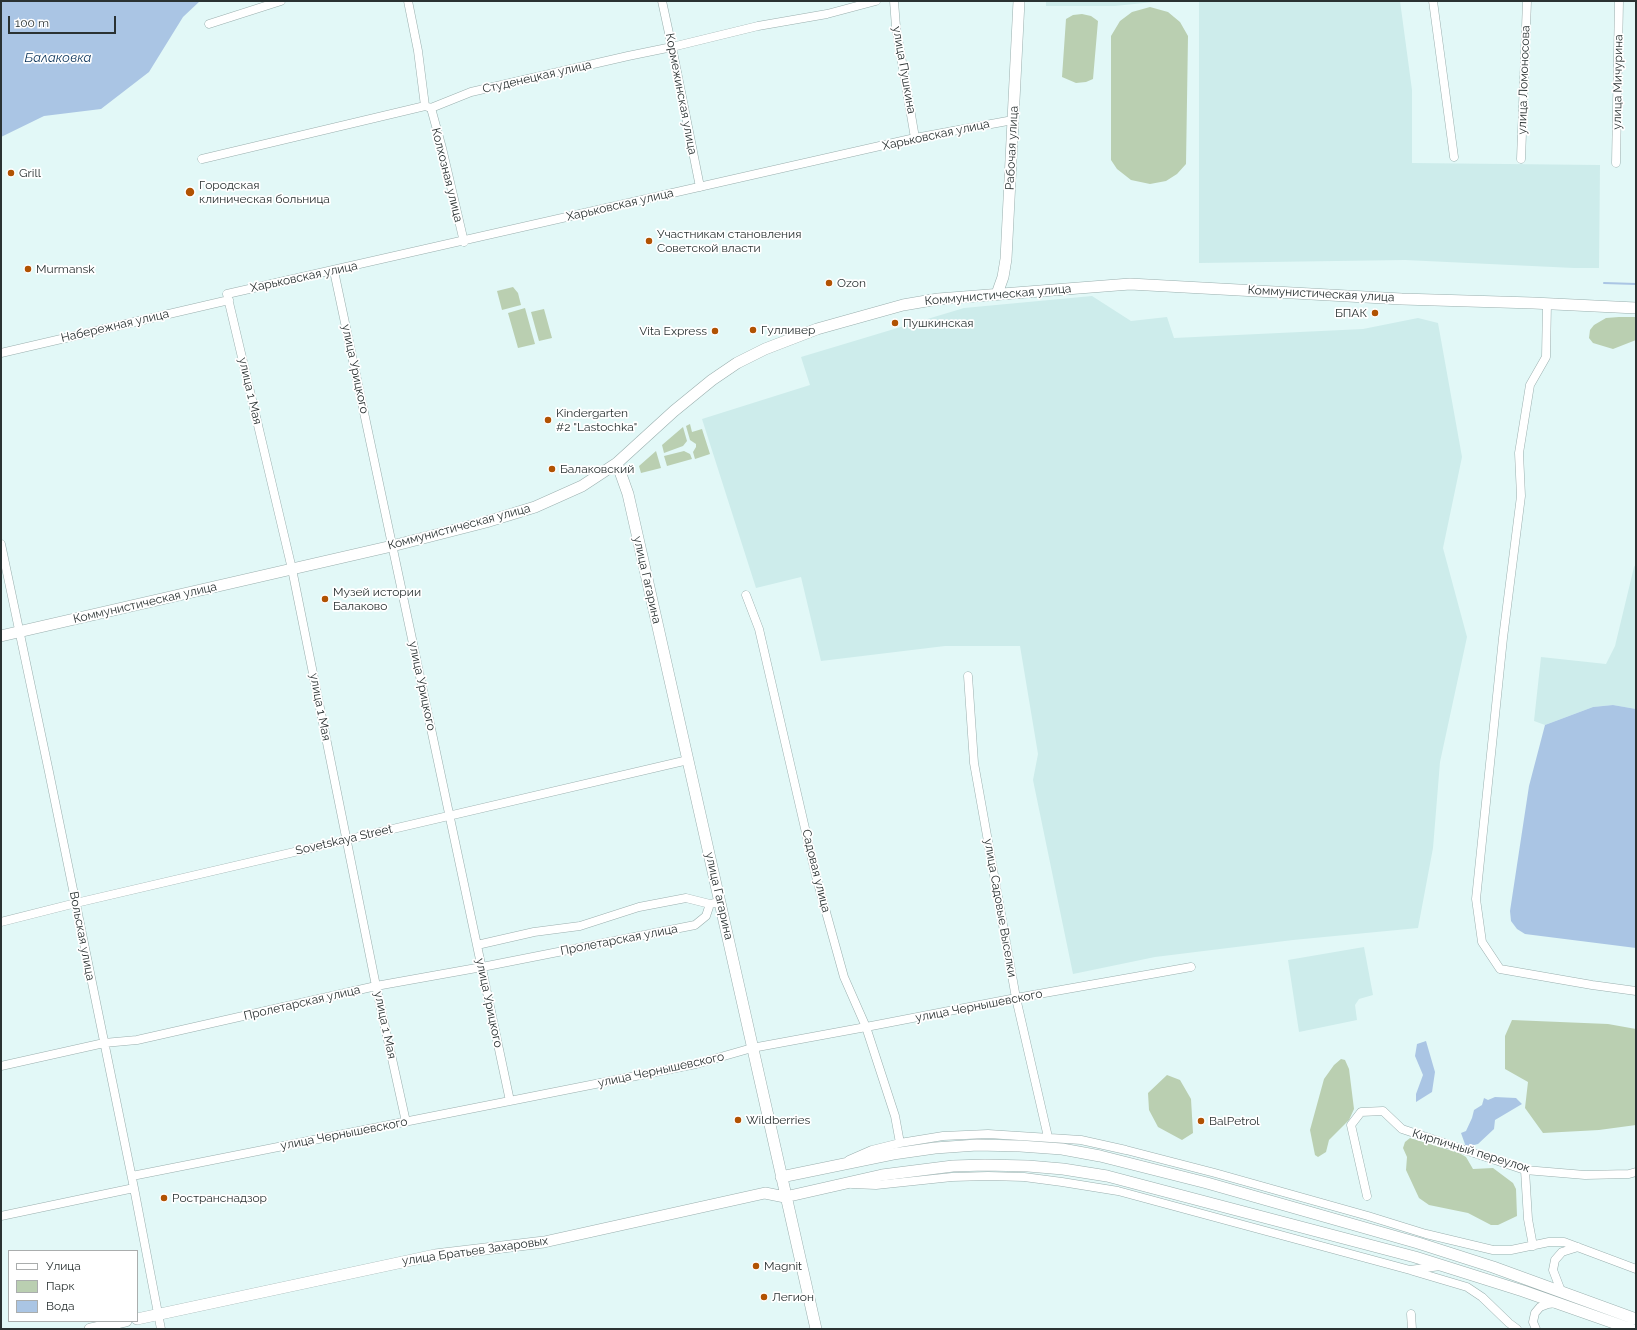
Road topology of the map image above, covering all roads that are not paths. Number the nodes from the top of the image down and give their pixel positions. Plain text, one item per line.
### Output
1 (281, 1) edge
2 (408, 1) edge
3 (662, 1) edge
4 (876, 1) edge
5 (894, 1) edge
6 (1019, 1) edge
7 (1433, 1) edge
8 (1527, 1) edge
9 (1619, 1) edge
10 (209, 24) dead end
11 (672, 47) junction
12 (428, 107) junction
13 (1013, 120) junction
14 (915, 138) junction
15 (1454, 157) dead end
16 (202, 159) dead end
17 (1520, 159) dead end
18 (1616, 163) dead end
19 (700, 187) junction
20 (464, 242) junction
21 (334, 271) junction
22 (997, 294) junction
23 (228, 297) junction
24 (1547, 303) junction
25 (1636, 308) edge
26 (1, 353) edge
27 (617, 463) junction
28 (1, 544) edge
29 (392, 546) junction
30 (292, 569) junction
31 (746, 595) dead end
32 (20, 631) junction
33 (1, 636) edge
34 (968, 676) dead end
35 (688, 760) junction
36 (450, 815) junction
37 (347, 839) junction
38 (76, 903) junction
39 (715, 903) junction
40 (1, 922) edge
41 (477, 944) junction
42 (482, 967) junction
43 (1191, 967) dead end
44 (376, 986) junction
45 (1636, 991) edge
46 (1016, 998) junction
47 (866, 1027) junction
48 (104, 1043) junction
49 (752, 1048) junction
50 (1, 1066) edge
51 (510, 1101) junction
52 (406, 1122) junction
53 (1048, 1137) junction
54 (900, 1143) junction
55 (840, 1164) junction
56 (1525, 1170) junction
57 (1636, 1172) edge
58 (132, 1176) junction
59 (781, 1177) junction
60 (844, 1182) junction
61 (134, 1188) junction
62 (765, 1193) junction
63 (1367, 1196) dead end
64 (785, 1197) junction
65 (1, 1216) edge
66 (1426, 1234) junction
67 (1533, 1246) junction
68 (1578, 1247) junction
69 (1441, 1251) junction
70 (1442, 1266) junction
71 (1636, 1269) edge
72 (1410, 1270) junction
73 (1561, 1291) junction
74 (1559, 1303) junction
75 (158, 1314) junction
76 (1411, 1314) dead end
77 (1606, 1314) junction
78 (138, 1318) edge
79 (1636, 1319) edge
80 (122, 1322) edge
81 (90, 1329) edge
82 (161, 1329) edge
83 (816, 1329) edge
84 (1412, 1329) edge
85 (1518, 1329) edge
86 (1536, 1329) edge
87 (1631, 1329) edge

1 - 10 street
2 - 12 street, Колхозная улица
3 - 11 street, Кормежинская улица
4 - 11 street, Студенецкая улица
5 - 14 street, улица Пушкина
6 - 13 main road, Рабочая улица
7 - 15 street
8 - 17 street, улица Ломоносова
9 - 18 street, улица Мичурина
11 - 12 street, Студенецкая улица
11 - 19 street, Кормежинская улица
12 - 16 street, Студенецкая улица
12 - 20 street, Колхозная улица
13 - 14 street, Харьковская улица
13 - 22 main road, Рабочая улица
14 - 19 street, Харьковская улица
19 - 20 street, Харьковская улица
20 - 21 street, Харьковская улица
21 - 23 street, Харьковская улица
21 - 29 street, улица Урицкого
22 - 24 main road, Коммунистическая улица
22 - 27 main road, Коммунистическая улица
23 - 26 street, Набережная улица
23 - 30 street, улица 1 Мая
24 - 25 main road, Коммунистическая улица
24 - 45 street
27 - 29 main road, Коммунистическая улица
27 - 35 main road, улица Гагарина
28 - 32 street, Вольская улица
29 - 30 main road, Коммунистическая улица
29 - 36 street, улица Урицкого
30 - 32 main road, Коммунистическая улица
30 - 37 street, улица 1 Мая
31 - 47 street, Садовая улица
32 - 33 main road, Коммунистическая улица
32 - 38 street, Вольская улица
34 - 46 street, улица Садовые Выселки
35 - 36 street, Sovetskaya Street
35 - 39 main road, улица Гагарина
36 - 37 street, Sovetskaya Street
36 - 41 street, улица Урицкого
37 - 38 street, Sovetskaya Street
37 - 44 street, улица 1 Мая
38 - 40 street, Sovetskaya Street
38 - 48 street, Вольская улица
39 - 41 street, Пролетарская улица
39 - 42 street, Пролетарская улица
39 - 49 main road, улица Гагарина
41 - 42 street, улица Урицкого
42 - 44 street, Пролетарская улица
42 - 51 street, улица Урицкого
43 - 46 street, улица Чернышевского
44 - 48 street, Пролетарская улица
44 - 52 street, улица 1 Мая
46 - 47 street, улица Чернышевского
46 - 53 street, улица Садовые Выселки
47 - 49 street, улица Чернышевского
47 - 54 street, Садовая улица
48 - 50 street, Пролетарская улица
48 - 58 street, Вольская улица
49 - 51 street, улица Чернышевского
49 - 59 main road, улица Гагарина
51 - 52 street, улица Чернышевского
52 - 58 street, улица Чернышевского
53 - 54 street
53 - 66 street
54 - 55 street
55 - 59 main road
55 - 69 main road
56 - 57 street, Кирпичный переулок
56 - 63 street, Кирпичный переулок
56 - 67 street
58 - 61 street, Вольская улица
59 - 62 main road
59 - 64 main road, улица Гагарина
60 - 64 main road
60 - 70 main road
60 - 72 street
61 - 65 street
61 - 75 street, Вольская улица
62 - 64 main road, улица Братьев Захаровых
62 - 75 main road, улица Братьев Захаровых
64 - 83 main road, улица Гагарина
66 - 67 street
66 - 69 street
67 - 68 street
68 - 71 street
68 - 73 street
69 - 73 main road
70 - 72 street
70 - 74 main road
72 - 85 street
73 - 77 main road
74 - 77 main road
74 - 86 street
75 - 78 main road, улица Братьев Захаровых
75 - 82 street, Вольская улица
76 - 84 street
77 - 79 main road
77 - 87 main road
80 - 81 main road

